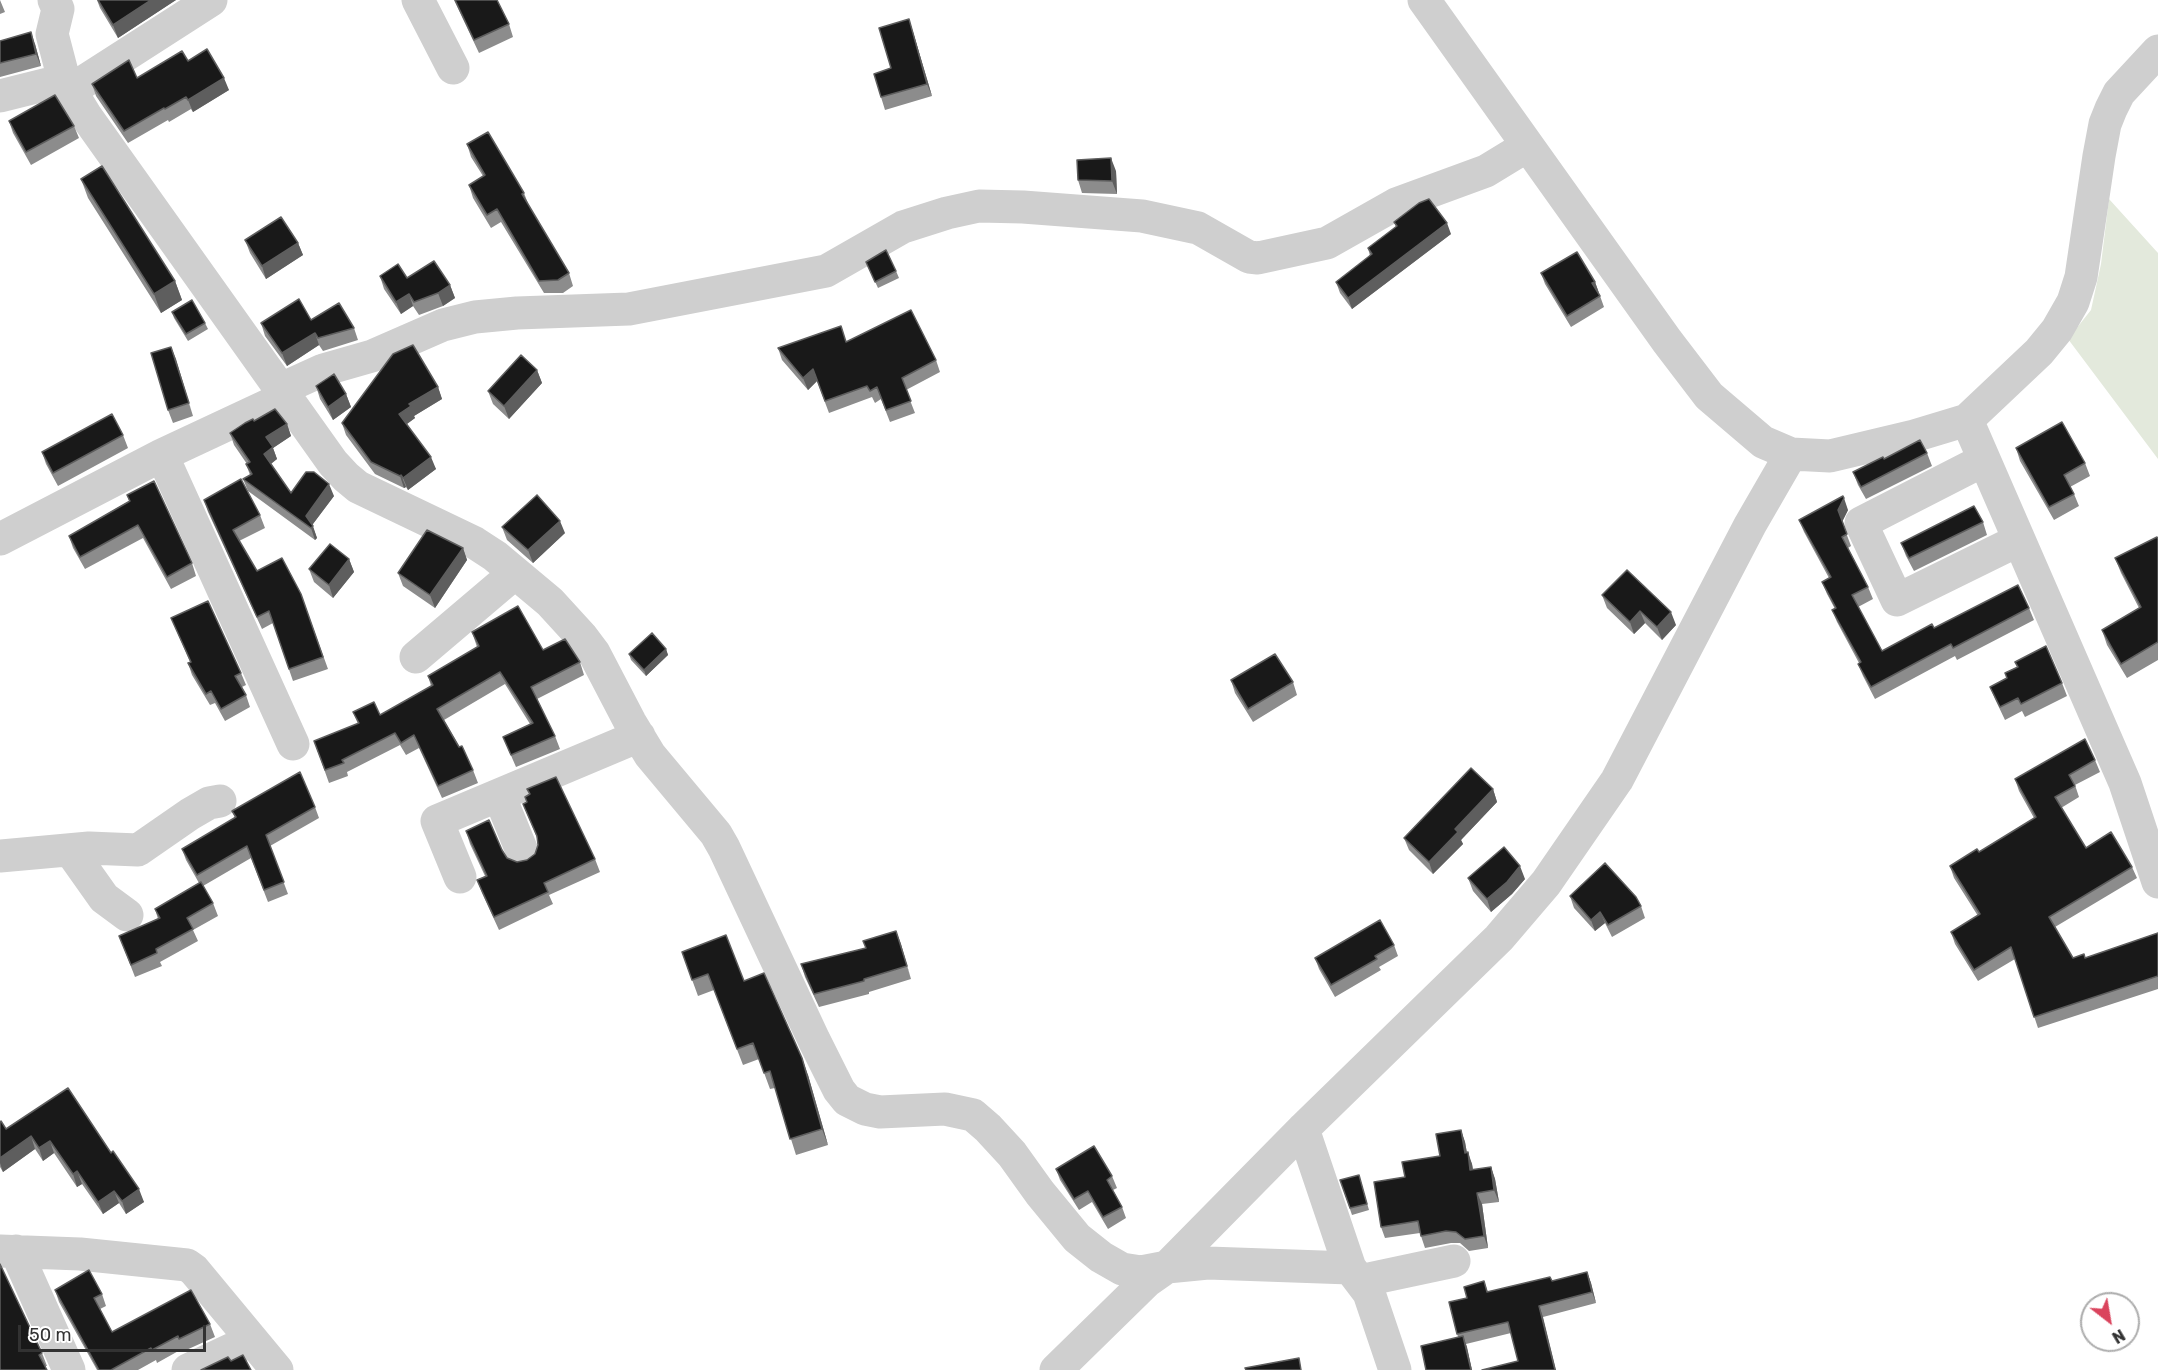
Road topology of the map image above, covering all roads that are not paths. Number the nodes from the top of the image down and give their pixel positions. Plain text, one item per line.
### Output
1 (211, 0) edge
2 (418, 0) edge
3 (1424, 0) edge
4 (62, 3) edge
5 (2158, 51) edge
6 (453, 68) dead end
7 (67, 85) junction
8 (0, 96) edge
9 (1527, 146) junction
10 (283, 393) junction
11 (1967, 420) junction
12 (1791, 454) junction
13 (162, 455) junction
14 (1984, 460) junction
15 (0, 539) edge
16 (2019, 540) junction
17 (516, 573) junction
18 (416, 657) dead end
19 (639, 736) junction
20 (293, 744) dead end
21 (499, 795) junction
22 (220, 801) dead end
23 (70, 850) junction
24 (0, 856) edge
25 (524, 856) dead end
26 (460, 877) dead end
27 (2158, 882) edge
28 (127, 915) dead end
29 (1303, 1129) junction
30 (8, 1251) edge
31 (1454, 1261) dead end
32 (1167, 1267) junction
33 (1355, 1274) junction
34 (252, 1340) junction
35 (69, 1370) edge
36 (188, 1370) edge
37 (277, 1370) edge
38 (1056, 1370) edge
39 (1395, 1370) edge

1 - 7 street
2 - 6 street
3 - 9 street
4 - 7 street
5 - 11 street
7 - 8 street
7 - 10 street
9 - 10 street
9 - 12 street
10 - 13 street
10 - 17 street
11 - 12 street
11 - 14 street
12 - 29 street
13 - 15 street
13 - 20 street
14 - 16 street
14 - 16 street
16 - 27 street
17 - 18 street
17 - 19 street
19 - 21 street
19 - 32 street
21 - 25 street
21 - 26 street
22 - 23 street
23 - 24 street
23 - 28 street
29 - 32 street
29 - 33 street
30 - 34 street
30 - 35 street
31 - 33 street
32 - 33 street
32 - 38 street
33 - 39 street
34 - 36 street
34 - 37 street

